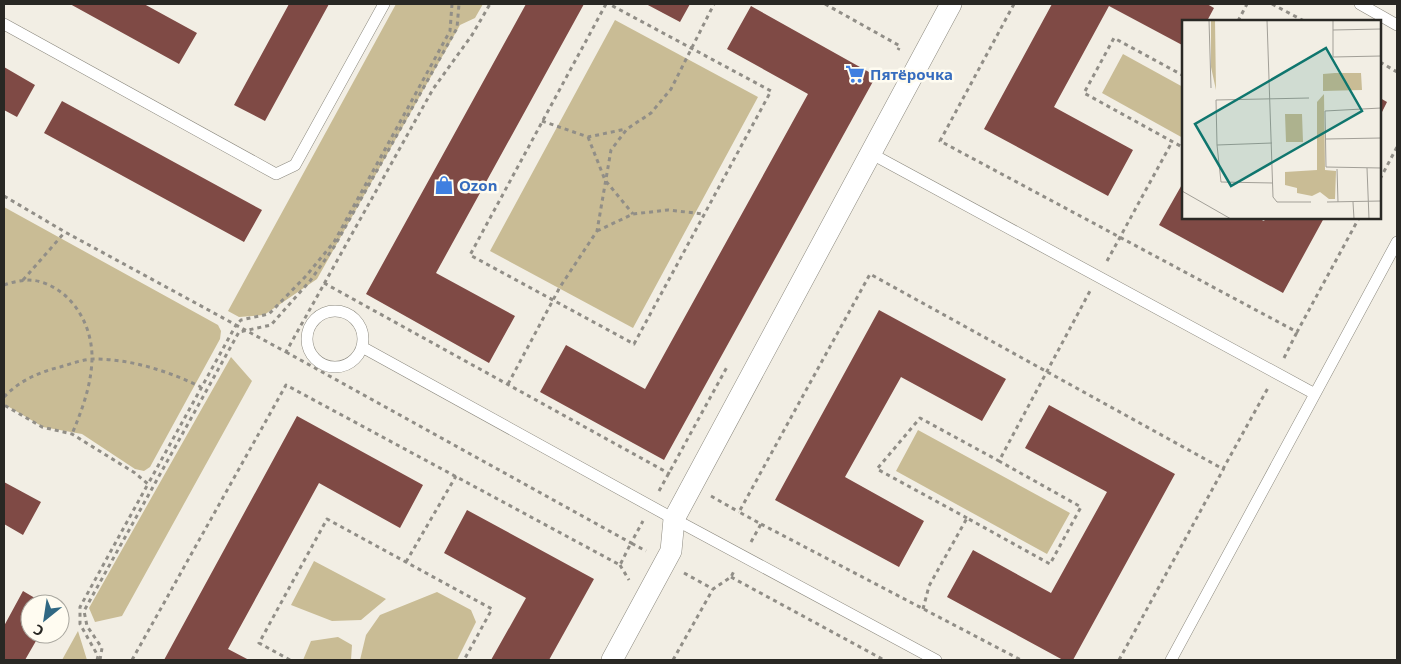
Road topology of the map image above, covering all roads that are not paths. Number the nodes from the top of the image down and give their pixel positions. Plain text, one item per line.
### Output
1 (384, 4) edge
2 (1360, 4) edge
3 (948, 10) edge
4 (4, 24) edge
5 (1397, 25) edge
6 (870, 153) junction
7 (1397, 242) edge
8 (362, 346) junction
9 (1315, 394) junction
10 (674, 519) junction
11 (612, 660) edge
12 (936, 660) edge
13 (1171, 660) edge

1 - 4 lane
2 - 5 lane
3 - 6 street
6 - 9 lane
6 - 10 street
7 - 9 lane
8 - 8 lane
8 - 10 lane
9 - 13 lane
10 - 11 street
10 - 12 lane

